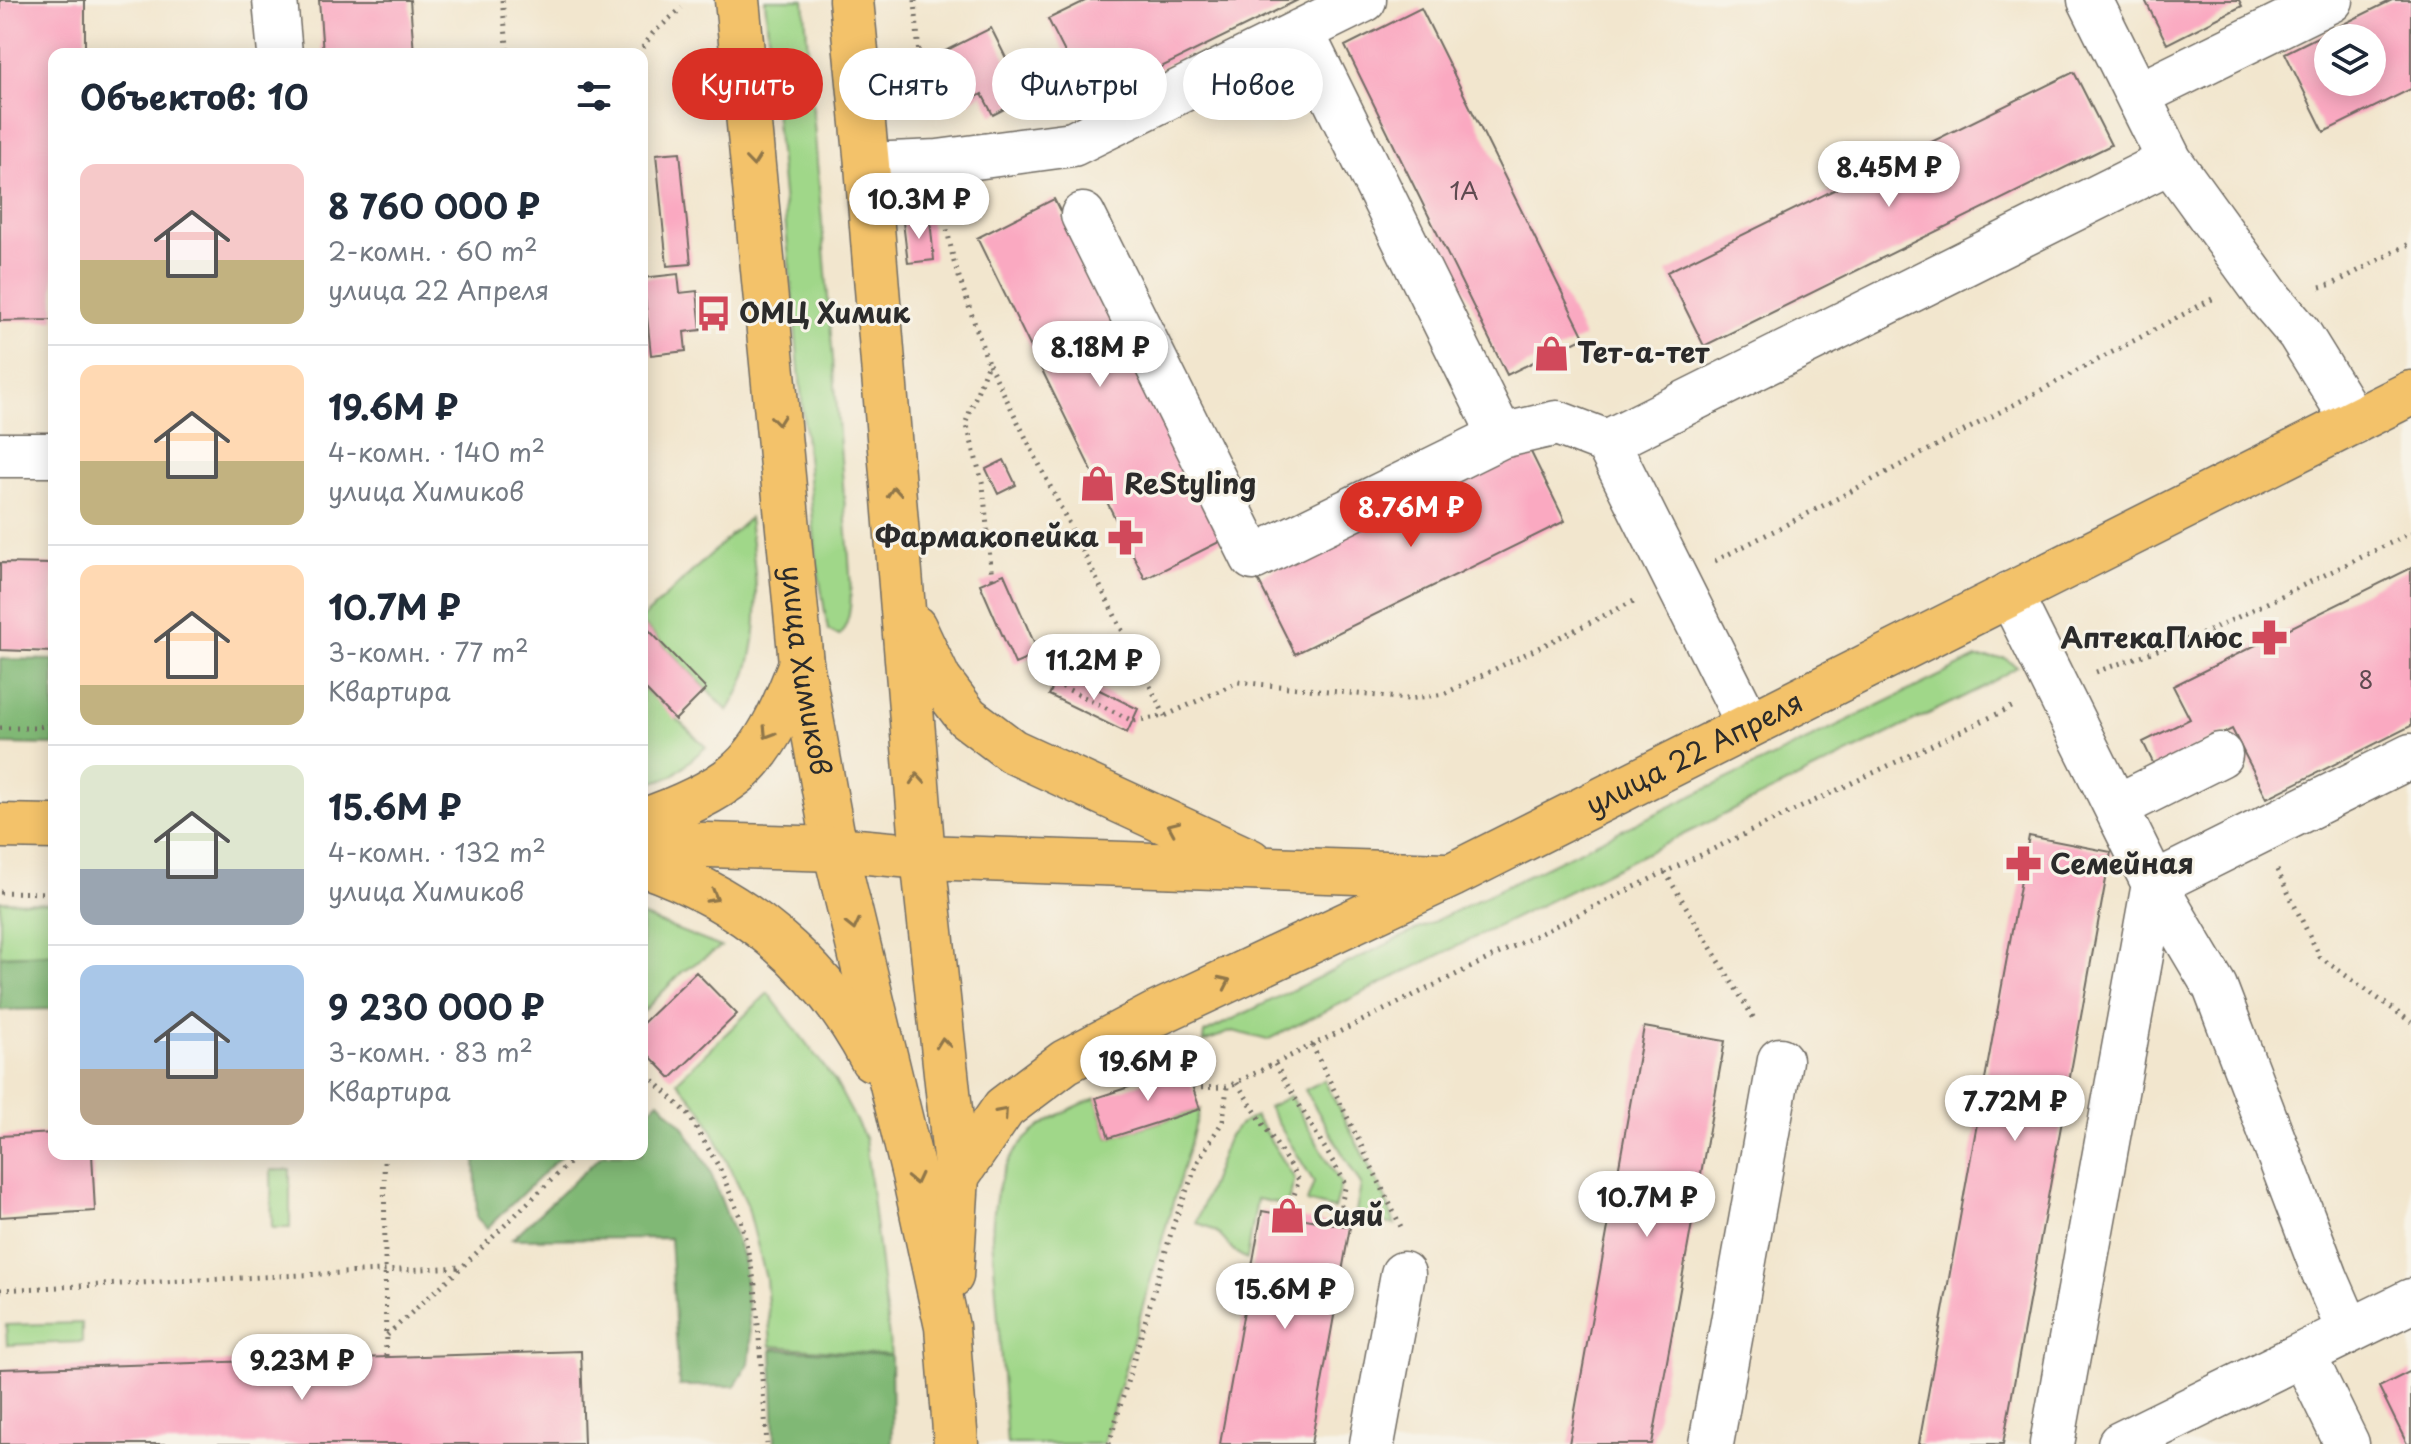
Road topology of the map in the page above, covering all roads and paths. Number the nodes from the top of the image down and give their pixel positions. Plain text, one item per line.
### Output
1 (275, 0) edge
2 (502, 0) edge
3 (737, 0) edge
4 (851, 0) edge
5 (915, 0) edge
6 (1362, 0) edge
7 (2090, 0) edge
8 (2331, 0) edge
9 (682, 8) dead end
10 (1301, 31) junction
11 (279, 48) edge
12 (507, 48) edge
13 (642, 48) edge
14 (2138, 95) junction
15 (2170, 161) junction
16 (938, 162) junction
17 (867, 165) junction
18 (1083, 215) dead end
19 (2411, 243) edge
20 (2270, 299) junction
21 (988, 363) junction
22 (2411, 393) edge
23 (2354, 422) junction
24 (1501, 436) junction
25 (1607, 442) junction
26 (0, 455) edge
27 (48, 455) edge
28 (2411, 533) edge
29 (992, 579) dead end
30 (1676, 580) junction
31 (2010, 594) junction
32 (902, 595) junction
33 (801, 663) junction
34 (1055, 683) dead end
35 (2056, 686) junction
36 (1165, 716) junction
37 (48, 725) edge
38 (1749, 725) junction
39 (0, 728) edge
40 (2220, 755) dead end
41 (2411, 756) edge
42 (2116, 807) junction
43 (648, 819) edge
44 (0, 826) edge
45 (48, 827) edge
46 (2258, 831) junction
47 (648, 843) edge
48 (835, 849) junction
49 (923, 857) junction
50 (648, 867) edge
51 (1270, 870) junction
52 (1665, 872) junction
53 (1452, 875) junction
54 (2154, 884) junction
55 (0, 892) edge
56 (48, 893) edge
57 (2411, 1022) edge
58 (1312, 1045) junction
59 (651, 1057) dead end
60 (648, 1060) edge
61 (1780, 1060) joint
62 (1275, 1064) junction
63 (648, 1074) edge
64 (654, 1081) junction
65 (1237, 1083) junction
66 (648, 1086) edge
67 (1227, 1087) junction
68 (1193, 1088) dead end
69 (895, 1104) junction
70 (384, 1160) edge
71 (572, 1160) edge
72 (957, 1176) junction
73 (1287, 1216) dead end
74 (1336, 1225) dead end
75 (462, 1267) junction
76 (386, 1271) junction
77 (1403, 1274) joint
78 (0, 1290) edge
79 (2411, 1301) edge
80 (947, 1327) junction
81 (2349, 1331) junction
82 (387, 1335) junction
83 (2303, 1354) junction
84 (386, 1357) dead end
85 (2146, 1438) edge
86 (767, 1444) edge
87 (956, 1444) edge
88 (1109, 1444) edge
89 (1372, 1444) edge
90 (1711, 1444) edge
91 (2052, 1444) edge
92 (2347, 1444) edge

1 - 11 lane
2 - 12 path
3 -> 33 main road, улица Химиков
4 - 17 main road, улица Химиков
5 - 16 path
6 - 10 lane
7 - 14 lane
8 - 14 lane
9 - 13 path
10 - 16 lane
10 - 24 lane
14 - 15 lane
15 - 20 lane
15 - 25 lane
16 - 17 lane
16 - 21 path
32 -> 17 main road, улица Химиков
18 - 24 lane
19 - 20 path
20 - 23 lane
20 - 30 path
21 - 29 path
21 - 36 path
22 - 23 main road, улица 22 Апреля
23 - 31 main road, улица 22 Апреля
24 - 25 lane
25 - 30 lane
26 - 27 lane
28 - 35 path
30 - 36 path
30 - 38 lane
31 - 35 lane
31 - 38 main road, улица 22 Апреля
49 -> 32 main road, улица Химиков
51 -> 32 main road
33 -> 43 main road
33 - 48 main road, улица Химиков
34 - 36 path
35 - 42 lane
35 - 52 path
37 - 39 path
38 - 53 main road, улица 22 Апреля
40 - 42 lane
41 - 46 lane
42 - 54 lane
44 - 45 main road
46 - 54 lane
46 - 57 path
47 - 48 main road, улица 22 Апреля
48 - 49 main road, улица 22 Апреля
48 -> 69 main road, улица Химиков
49 - 51 main road, улица 22 Апреля
72 -> 49 main road, улица Химиков
50 -> 69 main road
51 - 53 main road, улица 22 Апреля
52 - 58 path
52 - 61 path
72 -> 53 main road
54 - 81 lane
54 - 91 lane
55 - 56 path
58 - 62 path
58 - 77 path
59 - 60 path
61 - 90 lane
62 - 65 path
62 - 74 path
63 - 64 path
64 - 66 path
64 - 86 path
65 - 67 path
65 - 73 path
67 - 68 path
67 - 88 path
69 -> 80 main road, улица Химиков
70 - 76 path
71 - 75 path
72 - 80 main road, улица Химиков
75 - 76 path
75 - 82 path
76 - 78 path
76 - 82 path
77 - 89 lane
79 - 81 lane
80 - 87 main road, улица Химиков
81 - 83 lane
82 - 84 path
83 - 85 lane
83 - 92 lane

